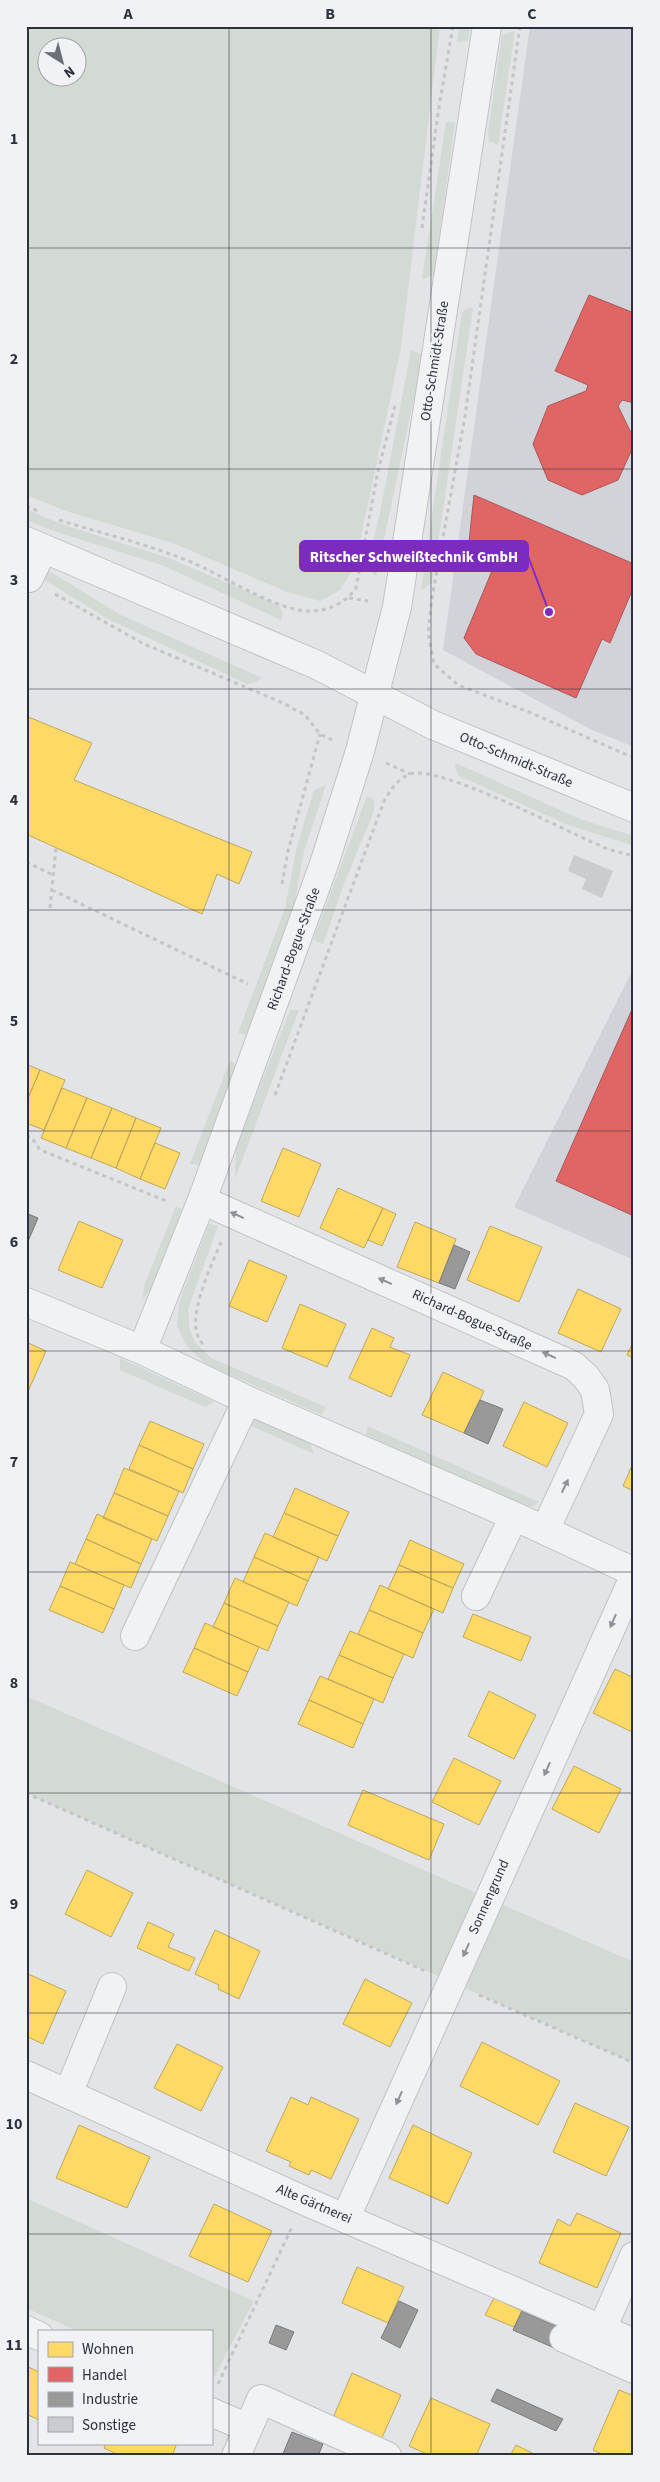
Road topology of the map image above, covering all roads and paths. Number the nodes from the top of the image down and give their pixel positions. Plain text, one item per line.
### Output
1 (453, 26) edge
2 (487, 26) edge
3 (520, 26) edge
4 (422, 234) dead end
5 (397, 396) dead end
6 (26, 506) edge
7 (43, 513) dead end
8 (52, 516) dead end
9 (35, 545) edge
10 (29, 578) joint
11 (374, 694) junction
12 (320, 734) dead end
13 (634, 758) edge
14 (634, 808) edge
15 (56, 848) dead end
16 (634, 856) edge
17 (26, 862) edge
18 (53, 874) junction
19 (52, 890) junction
20 (50, 908) dead end
21 (248, 984) dead end
22 (272, 1104) dead end
23 (26, 1136) edge
24 (202, 1200) junction
25 (170, 1203) dead end
26 (232, 1212) junction
27 (26, 1302) edge
28 (206, 1346) dead end
29 (142, 1350) junction
30 (247, 1400) junction
31 (514, 1516) junction
32 (545, 1530) junction
33 (634, 1572) edge
34 (634, 1577) edge
35 (476, 1596) dead end
36 (135, 1636) dead end
37 (26, 1793) edge
38 (451, 1983) junction
39 (112, 1987) dead end
40 (634, 2063) edge
41 (26, 2076) edge
42 (68, 2094) junction
43 (305, 2201) junction
44 (346, 2218) junction
45 (634, 2256) edge
46 (602, 2329) junction
47 (26, 2330) edge
48 (38, 2336) edge
49 (564, 2338) dead end
50 (634, 2343) edge
51 (634, 2369) edge
52 (213, 2402) edge
53 (248, 2428) junction
54 (236, 2456) edge
55 (387, 2456) edge

1 - 4 path
2 - 11 street, Otto-Schmidt-Straße
3 - 13 path
5 - 8 path
6 - 7 path
9 - 10 street
9 - 11 street, Otto-Schmidt-Straße
10 - 12 path
11 - 14 street, Otto-Schmidt-Straße
11 - 24 street, Richard-Bogue-Straße
15 - 18 path
16 - 22 path
17 - 18 path
18 - 19 path
19 - 20 path
19 - 21 path
23 - 25 path
24 - 26 street, Richard-Bogue-Straße
24 - 29 street, Richard-Bogue-Straße
26 - 28 path
32 -> 26 street, Richard-Bogue-Straße
27 - 29 street
29 - 30 street
30 - 31 street
30 - 36 street
31 - 32 street
31 - 35 street
32 - 33 street
34 -> 38 street, Sonnengrund
37 - 38 path
38 - 40 path
38 -> 44 street, Sonnengrund
39 - 42 street
41 - 42 street, Alte Gärtnerei
42 - 43 street, Alte Gärtnerei
43 - 44 street, Alte Gärtnerei
43 - 52 path
44 - 46 street, Alte Gärtnerei
45 - 46 street
46 - 50 street, Alte Gärtnerei
47 - 48 street
49 - 51 street
52 - 53 street
53 - 54 street
53 - 55 street

